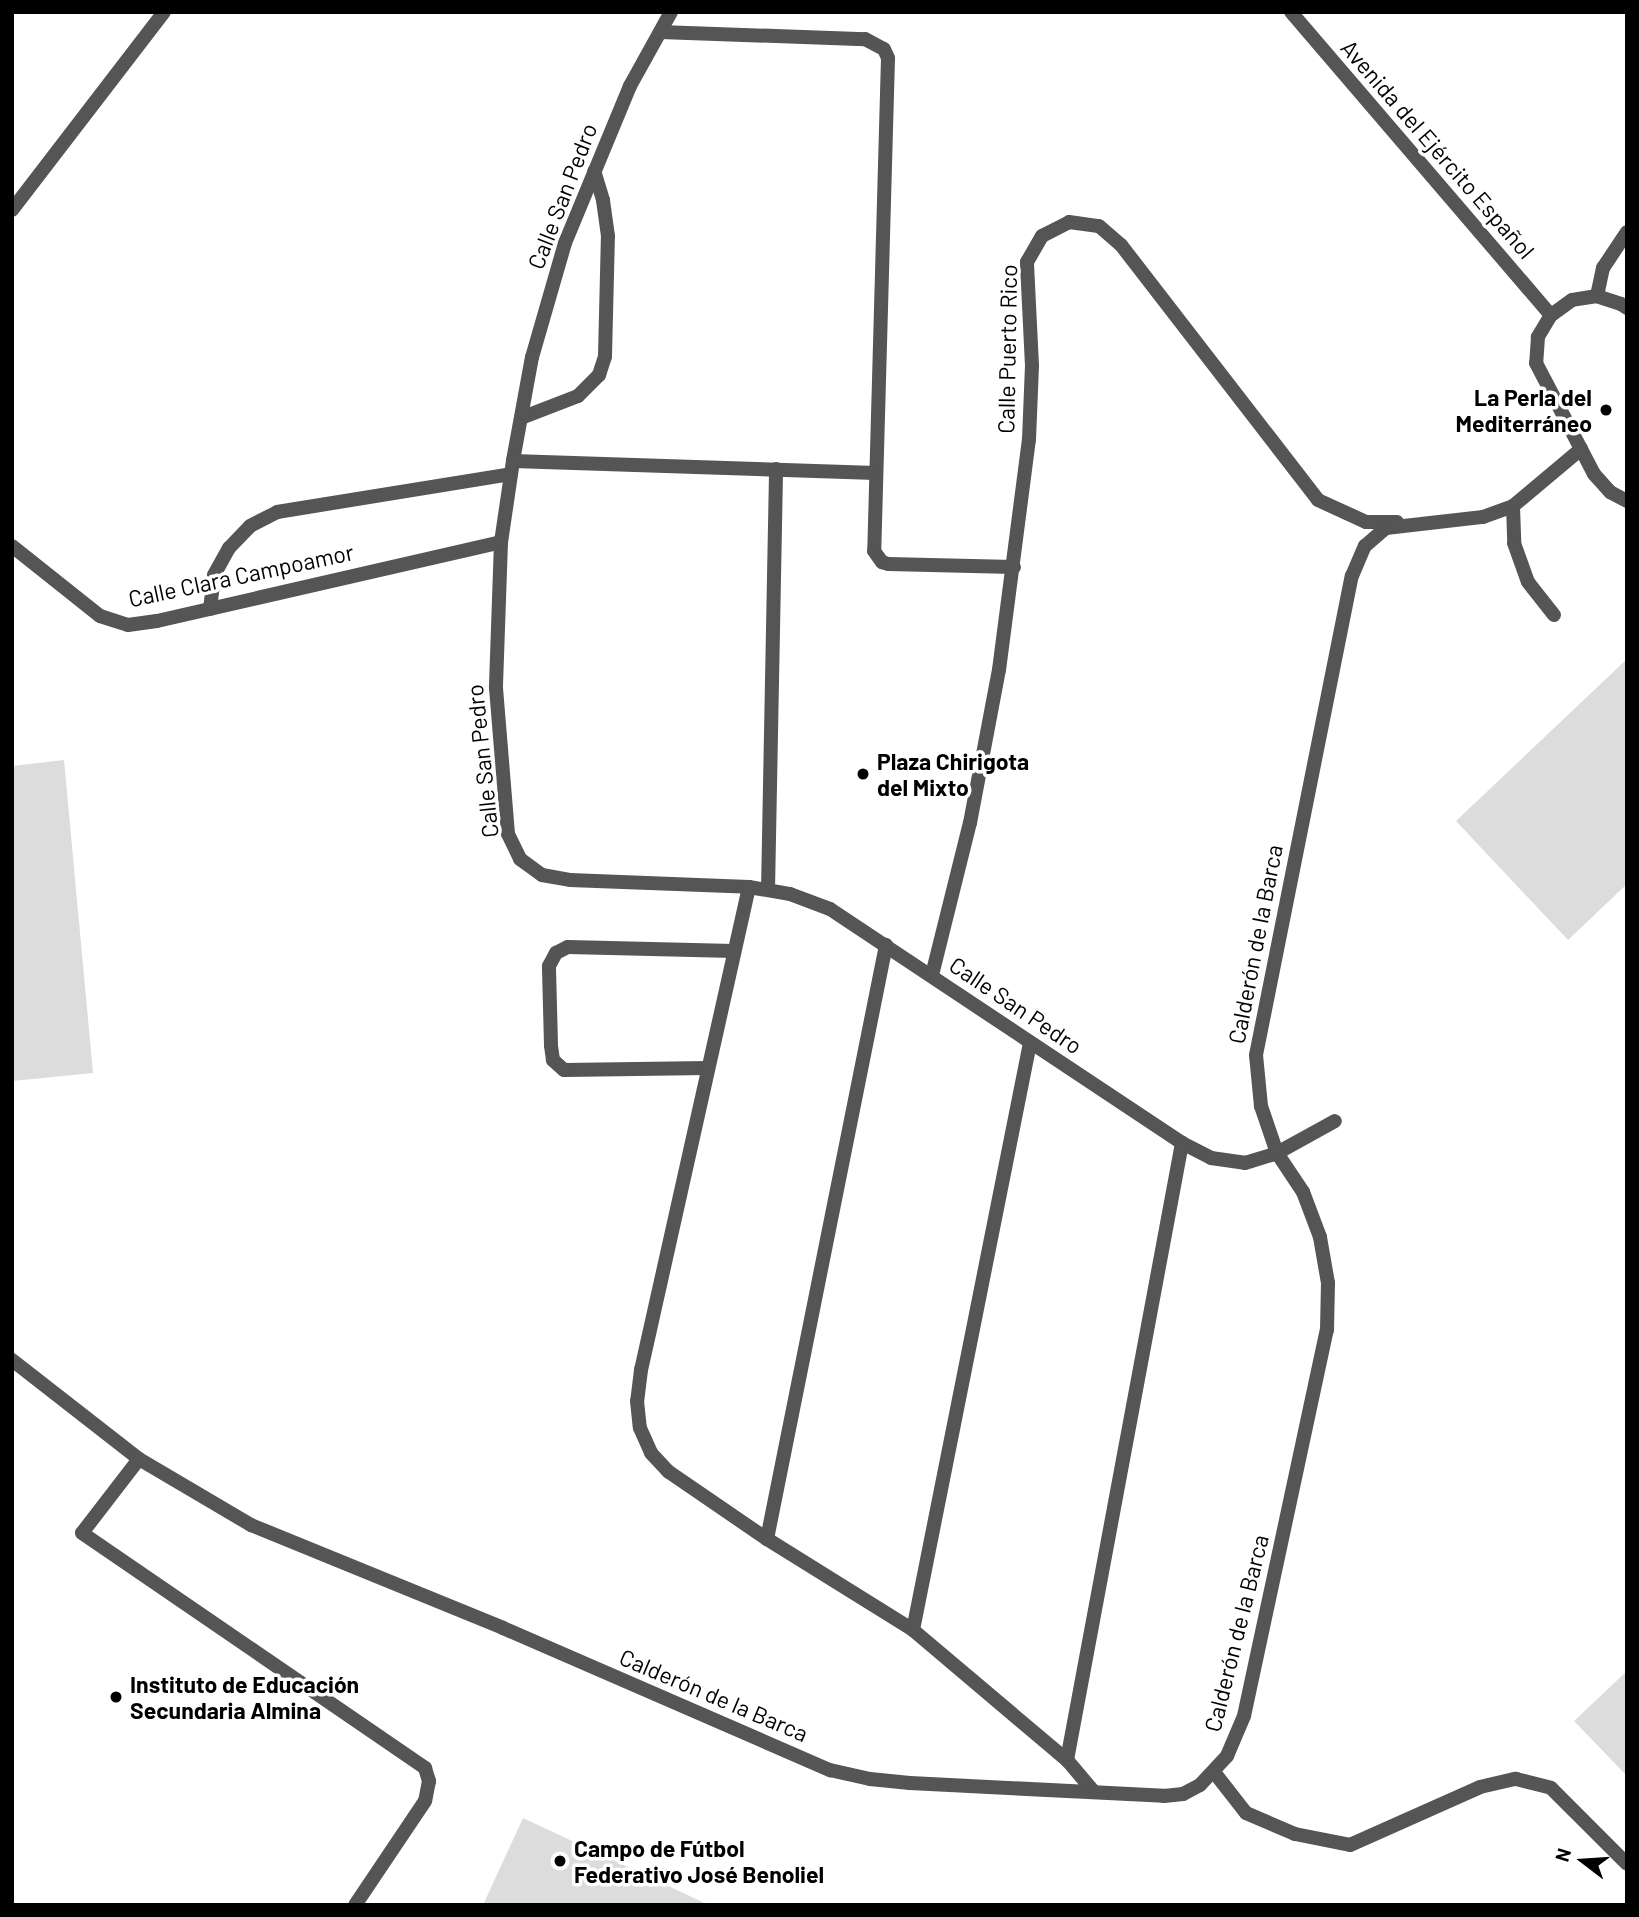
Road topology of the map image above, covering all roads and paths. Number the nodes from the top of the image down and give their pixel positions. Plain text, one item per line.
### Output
1 (164, 12) edge
2 (671, 12) edge
3 (1291, 12) edge
4 (660, 32) junction
5 (594, 171) junction
6 (12, 211) edge
7 (1627, 232) edge
8 (1597, 296) junction
9 (1627, 309) edge
10 (1551, 315) junction
11 (521, 418) junction
12 (1581, 449) junction
13 (512, 467) junction
14 (776, 470) junction
15 (876, 473) junction
16 (1627, 501) edge
17 (1513, 506) junction
18 (1419, 522) junction
19 (501, 542) junction
20 (12, 546) edge
21 (1014, 567) junction
22 (210, 609) junction
23 (1554, 615) dead end
24 (749, 887) junction
25 (768, 890) junction
26 (886, 945) junction
27 (734, 951) junction
28 (932, 975) junction
29 (1030, 1043) junction
30 (708, 1068) junction
31 (1335, 1121) dead end
32 (1182, 1143) junction
33 (1277, 1153) junction
34 (12, 1360) edge
35 (139, 1459) junction
36 (767, 1539) junction
37 (913, 1630) junction
38 (1067, 1760) junction
39 (1214, 1772) junction
40 (1094, 1792) junction
41 (1627, 1864) edge
42 (355, 1905) edge

1 - 6 street
2 - 4 street, Calle San Pedro
3 - 10 street, Avenida del Ejército Español
4 - 5 street, Calle San Pedro
4 - 15 street
5 - 11 street, Calle San Pedro
5 - 11 street
7 - 8 street
8 - 9 street
8 - 10 street
10 - 12 street
11 - 13 street, Calle San Pedro
12 - 16 street
12 - 17 street, Calderón de la Barca
13 - 14 street
13 - 19 street, Calle San Pedro
13 - 22 street
14 - 15 street
14 - 25 street
15 - 21 street
17 - 18 street, Calderón de la Barca
17 - 23 street
18 - 21 street, Calle Puerto Rico
18 - 33 street, Calderón de la Barca
19 - 22 street, Calle Clara Campoamor
19 - 24 street, Calle San Pedro
20 - 22 street, Calle Clara Campoamor
21 - 28 street, Calle Puerto Rico
24 - 25 street, Calle San Pedro
24 - 27 street
25 - 26 street, Calle San Pedro
26 - 28 street, Calle San Pedro
26 - 36 street
27 - 30 street
27 - 30 street
28 - 29 street, Calle San Pedro
29 - 32 street, Calle San Pedro
29 - 37 street
30 - 36 street
31 - 33 street, Calle San Pedro
32 - 33 street, Calle San Pedro
32 - 38 street
33 - 39 street, Calderón de la Barca
34 - 35 street, Calderón de la Barca
35 - 40 street, Calderón de la Barca
35 - 42 street
36 - 37 street
37 - 38 street
38 - 40 street
39 - 40 street, Calderón de la Barca
39 - 41 street

